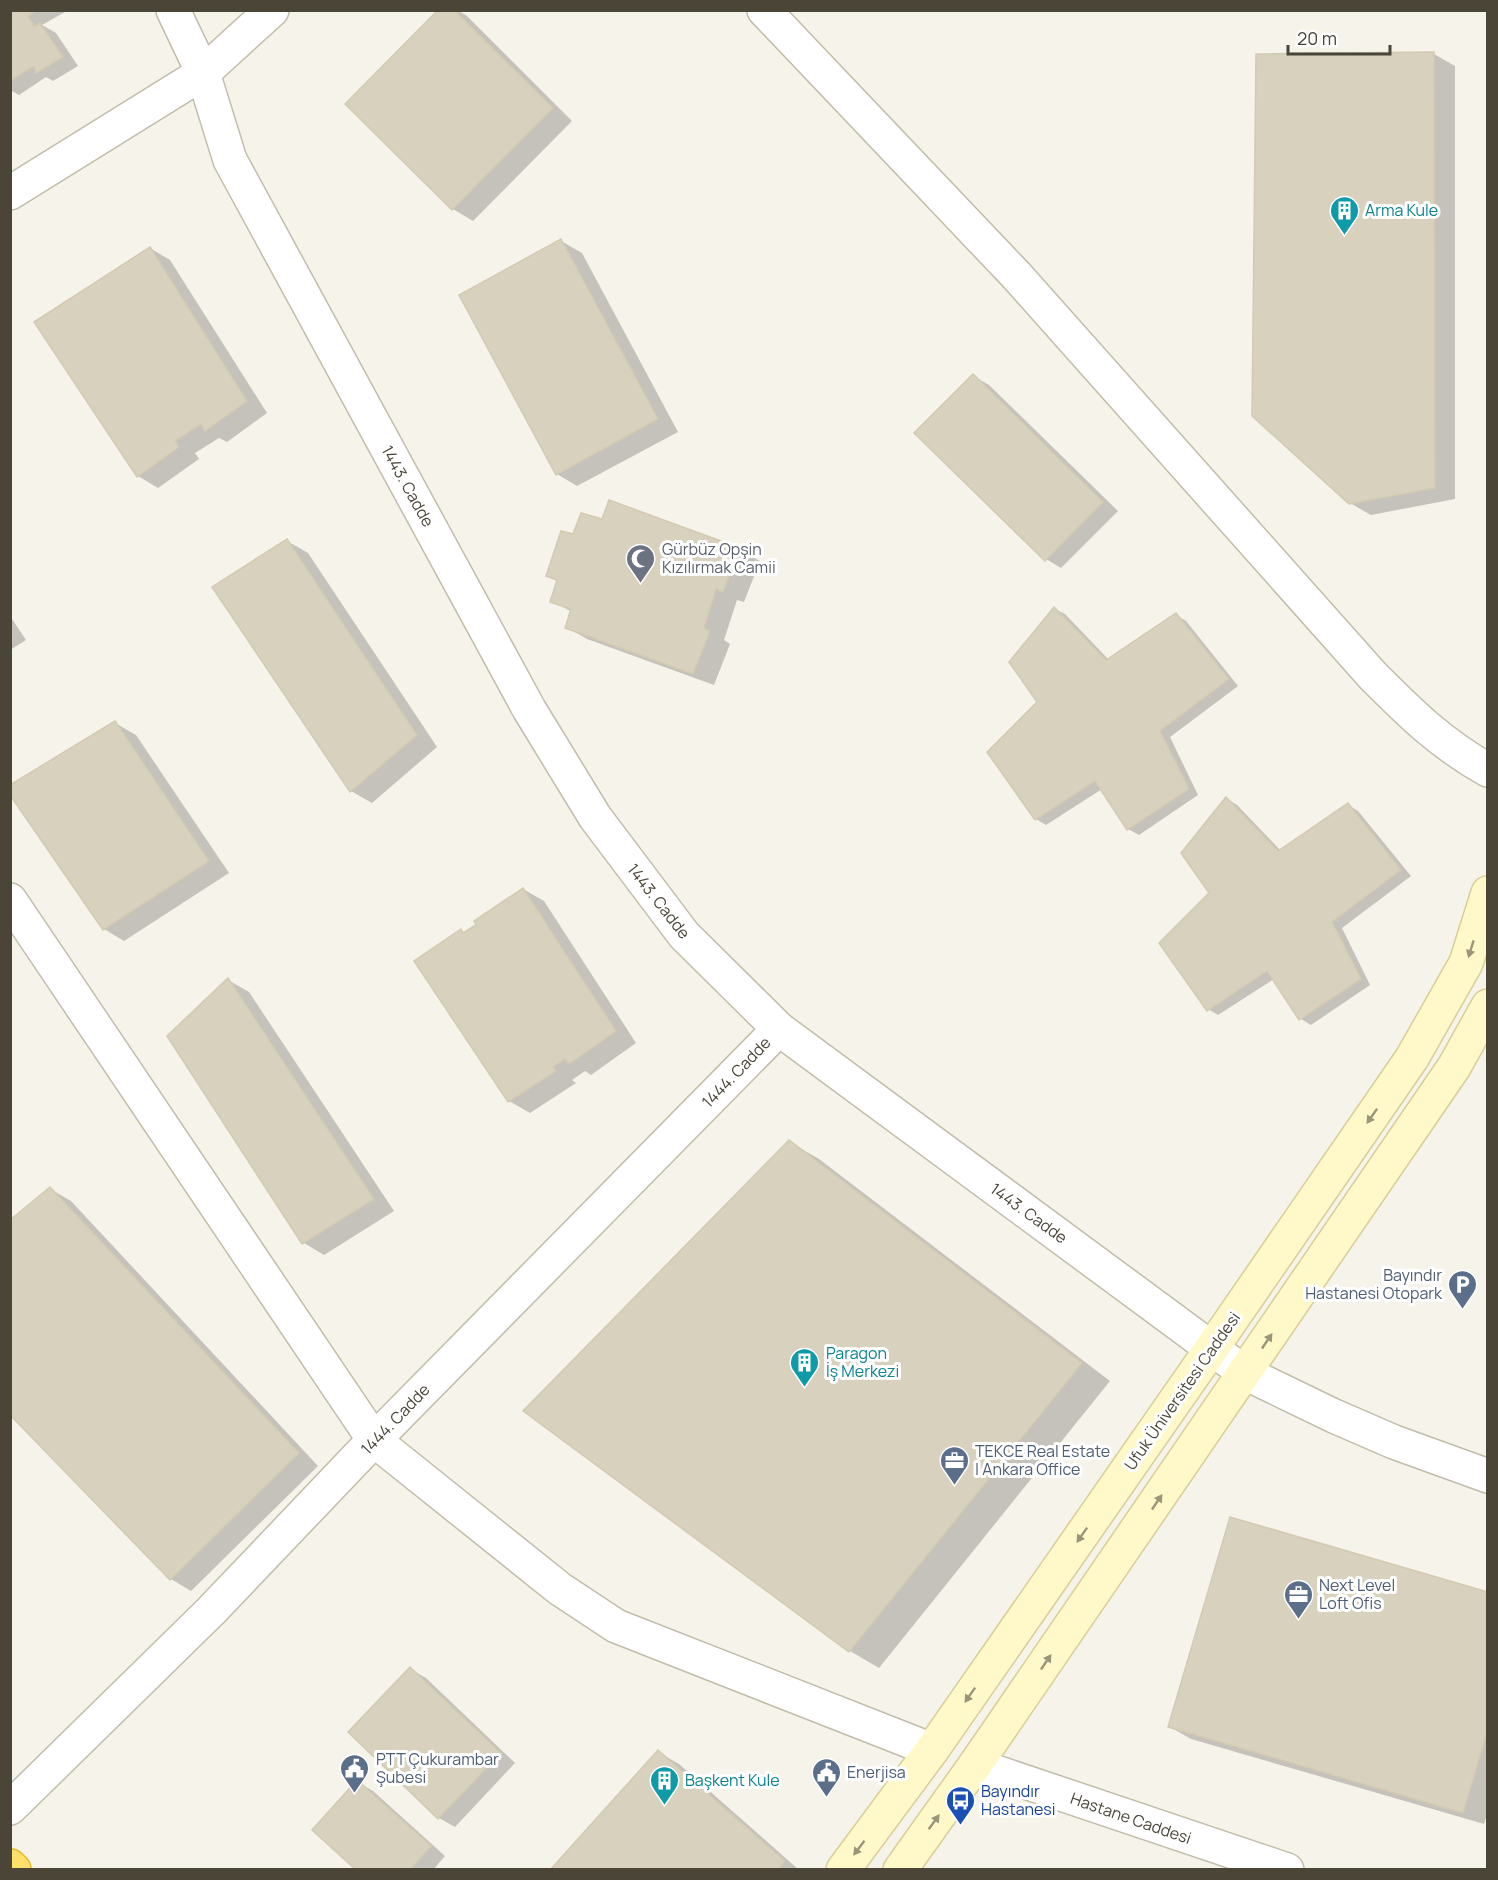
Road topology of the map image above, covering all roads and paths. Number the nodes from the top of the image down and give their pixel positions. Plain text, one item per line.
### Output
1 (173, 10) edge
2 (272, 10) edge
3 (764, 10) edge
4 (203, 73) junction
5 (10, 194) edge
6 (1488, 770) edge
7 (1488, 892) edge
8 (10, 900) edge
9 (1488, 1006) edge
10 (780, 1029) junction
11 (1212, 1348) junction
12 (1245, 1373) junction
13 (374, 1440) junction
14 (1488, 1476) edge
15 (932, 1750) junction
16 (975, 1765) junction
17 (10, 1808) edge
18 (10, 1866) edge
19 (14, 1869) edge
20 (843, 1869) edge
21 (900, 1869) edge
22 (1287, 1869) edge

1 - 4 street, 1443. Cadde
2 - 4 street
3 - 6 street
4 - 5 street
4 - 10 street, 1443. Cadde
7 -> 11 main road, Ufuk Üniversitesi Caddesi
8 - 13 street
12 -> 9 main road
10 - 11 street, 1443. Cadde
10 - 13 street, 1444. Cadde
11 - 12 street, 1443. Cadde
11 -> 15 main road, Ufuk Üniversitesi Caddesi
12 - 14 street, 1443. Cadde
16 -> 12 main road
13 - 15 street
13 - 17 street, 1444. Cadde
15 - 16 main road
15 -> 20 main road, Ufuk Üniversitesi Caddesi
21 -> 16 main road
16 - 22 street, Hastane Caddesi
18 - 19 highway

